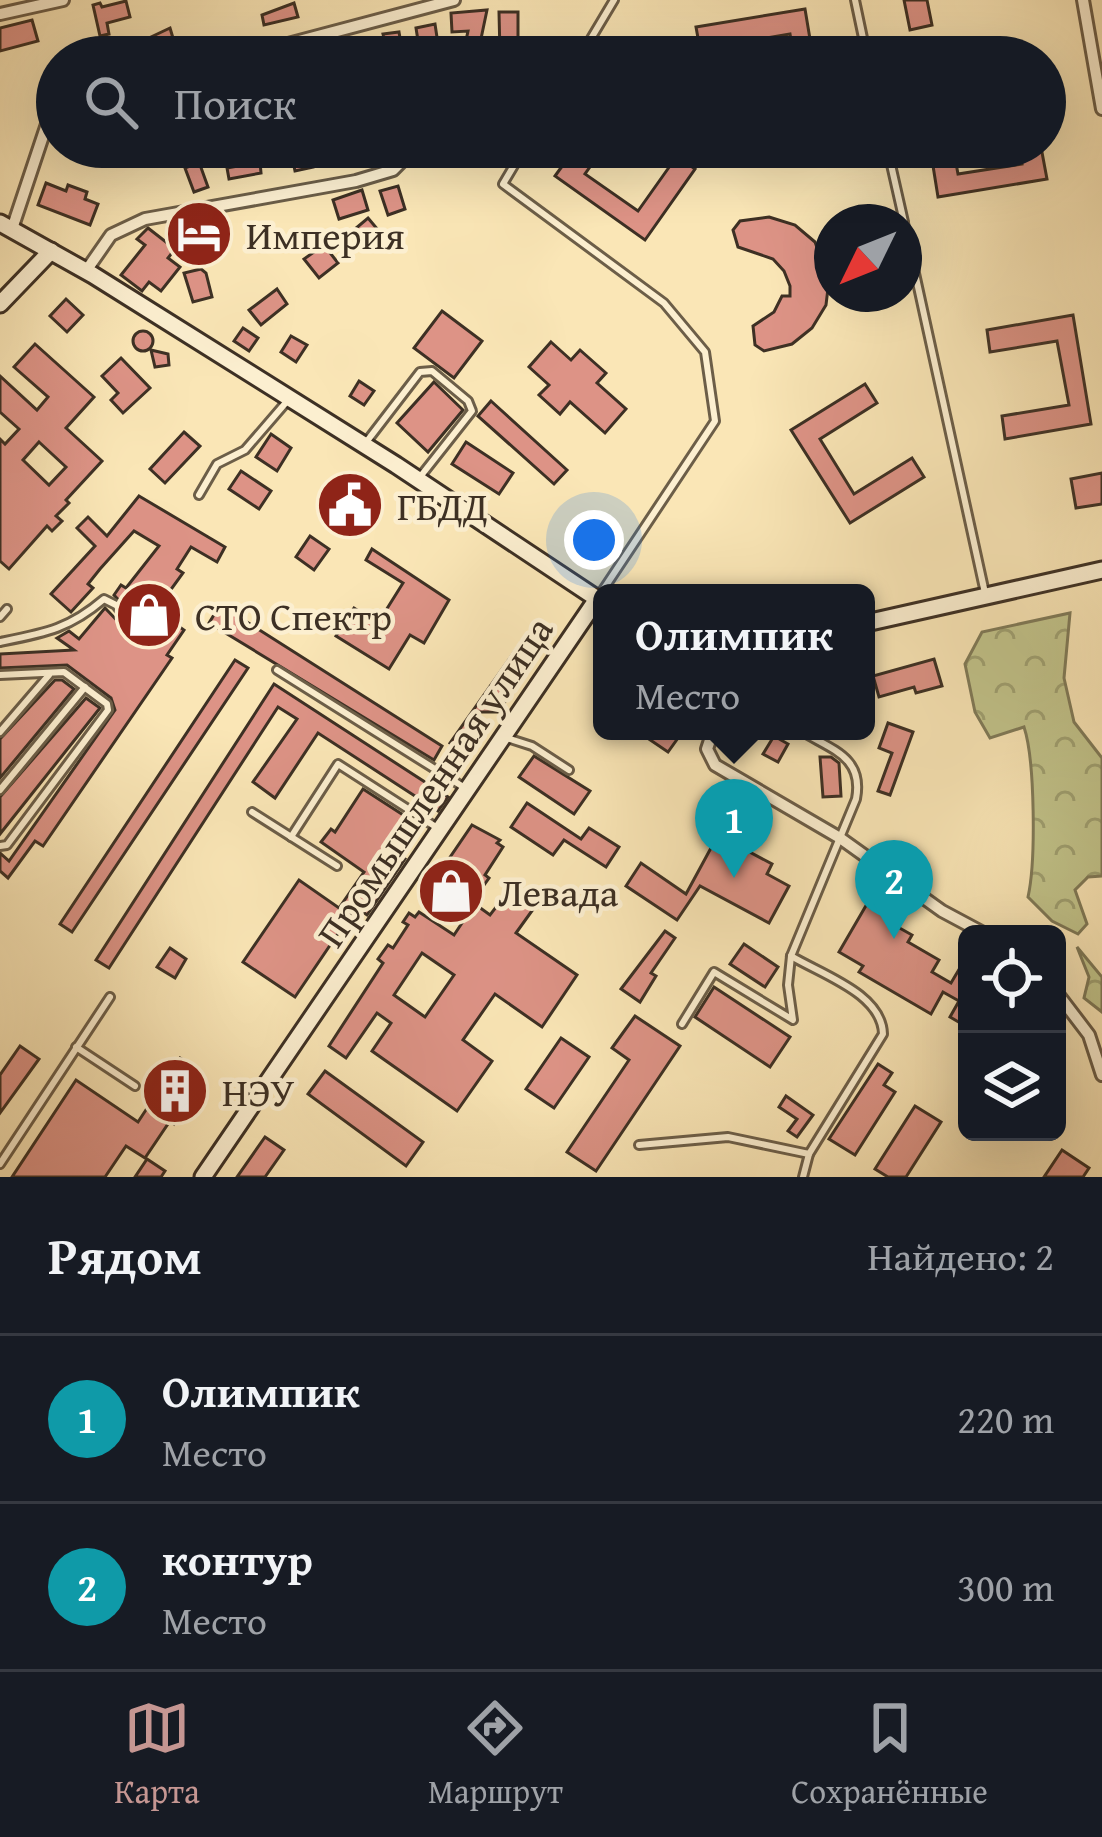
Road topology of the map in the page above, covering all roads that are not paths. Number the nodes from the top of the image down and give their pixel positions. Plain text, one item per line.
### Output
1 (63, 0) edge
2 (454, 0) edge
3 (614, 0) edge
4 (855, 0) edge
5 (1083, 0) edge
6 (0, 14) edge
7 (318, 36) edge
8 (593, 36) edge
9 (863, 36) edge
10 (1102, 109) edge
11 (36, 151) edge
12 (395, 168) edge
13 (513, 168) edge
14 (892, 168) edge
15 (900, 204) edge
16 (6, 226) edge
17 (51, 251) junction
18 (86, 271) junction
19 (0, 304) edge
20 (922, 305) edge
21 (290, 398) junction
22 (364, 445) junction
23 (418, 479) junction
24 (199, 495) dead end
25 (1102, 570) edge
26 (611, 584) edge
27 (593, 596) edge
28 (986, 596) junction
29 (7, 609) dead end
30 (593, 611) edge
31 (0, 616) edge
32 (875, 621) edge
33 (133, 627) dead end
34 (0, 642) edge
35 (277, 670) dead end
36 (51, 673) junction
37 (0, 675) edge
38 (85, 687) junction
39 (0, 730) edge
40 (504, 736) junction
41 (710, 740) edge
42 (815, 740) edge
43 (569, 770) dead end
44 (0, 790) edge
45 (468, 790) junction
46 (252, 812) dead end
47 (441, 830) junction
48 (291, 837) junction
49 (840, 838) junction
50 (0, 846) edge
51 (338, 866) dead end
52 (969, 925) edge
53 (791, 956) junction
54 (110, 997) dead end
55 (1066, 1004) edge
56 (682, 1024) dead end
57 (76, 1047) junction
58 (1102, 1075) edge
59 (135, 1086) dead end
60 (639, 1144) dead end
61 (808, 1154) junction
62 (0, 1164) edge
63 (203, 1177) edge
64 (803, 1177) edge

1 - 6 street
2 - 7 street
3 - 8 lane
4 - 9 lane
5 - 10 street
11 - 16 street
12 - 18 street
13 - 26 lane
14 - 15 lane
16 - 17 main road, Промышленная улица
17 - 18 main road, Промышленная улица
17 - 19 main road
18 - 21 main road, Промышленная улица
20 - 28 lane
21 - 22 main road, Промышленная улица
21 - 24 lane
22 - 23 main road, Промышленная улица
22 - 23 lane
23 - 27 main road, Промышленная улица
25 - 28 main road
28 - 32 main road
29 - 31 lane
30 - 40 main road, Промышленная улица
33 - 34 lane
35 - 45 lane
36 - 37 lane
36 - 38 lane
36 - 39 lane
38 - 44 lane
38 - 50 lane
40 - 43 lane
40 - 45 main road, Промышленная улица
41 - 49 street
42 - 49 lane
45 - 47 main road, Промышленная улица
46 - 48 lane
47 - 48 lane
47 - 63 main road, Промышленная улица
48 - 51 lane
49 - 52 street
49 - 53 lane
53 - 56 lane
53 - 61 lane
54 - 57 lane
55 - 58 street
57 - 59 lane
57 - 62 lane
60 - 61 lane
61 - 64 lane

